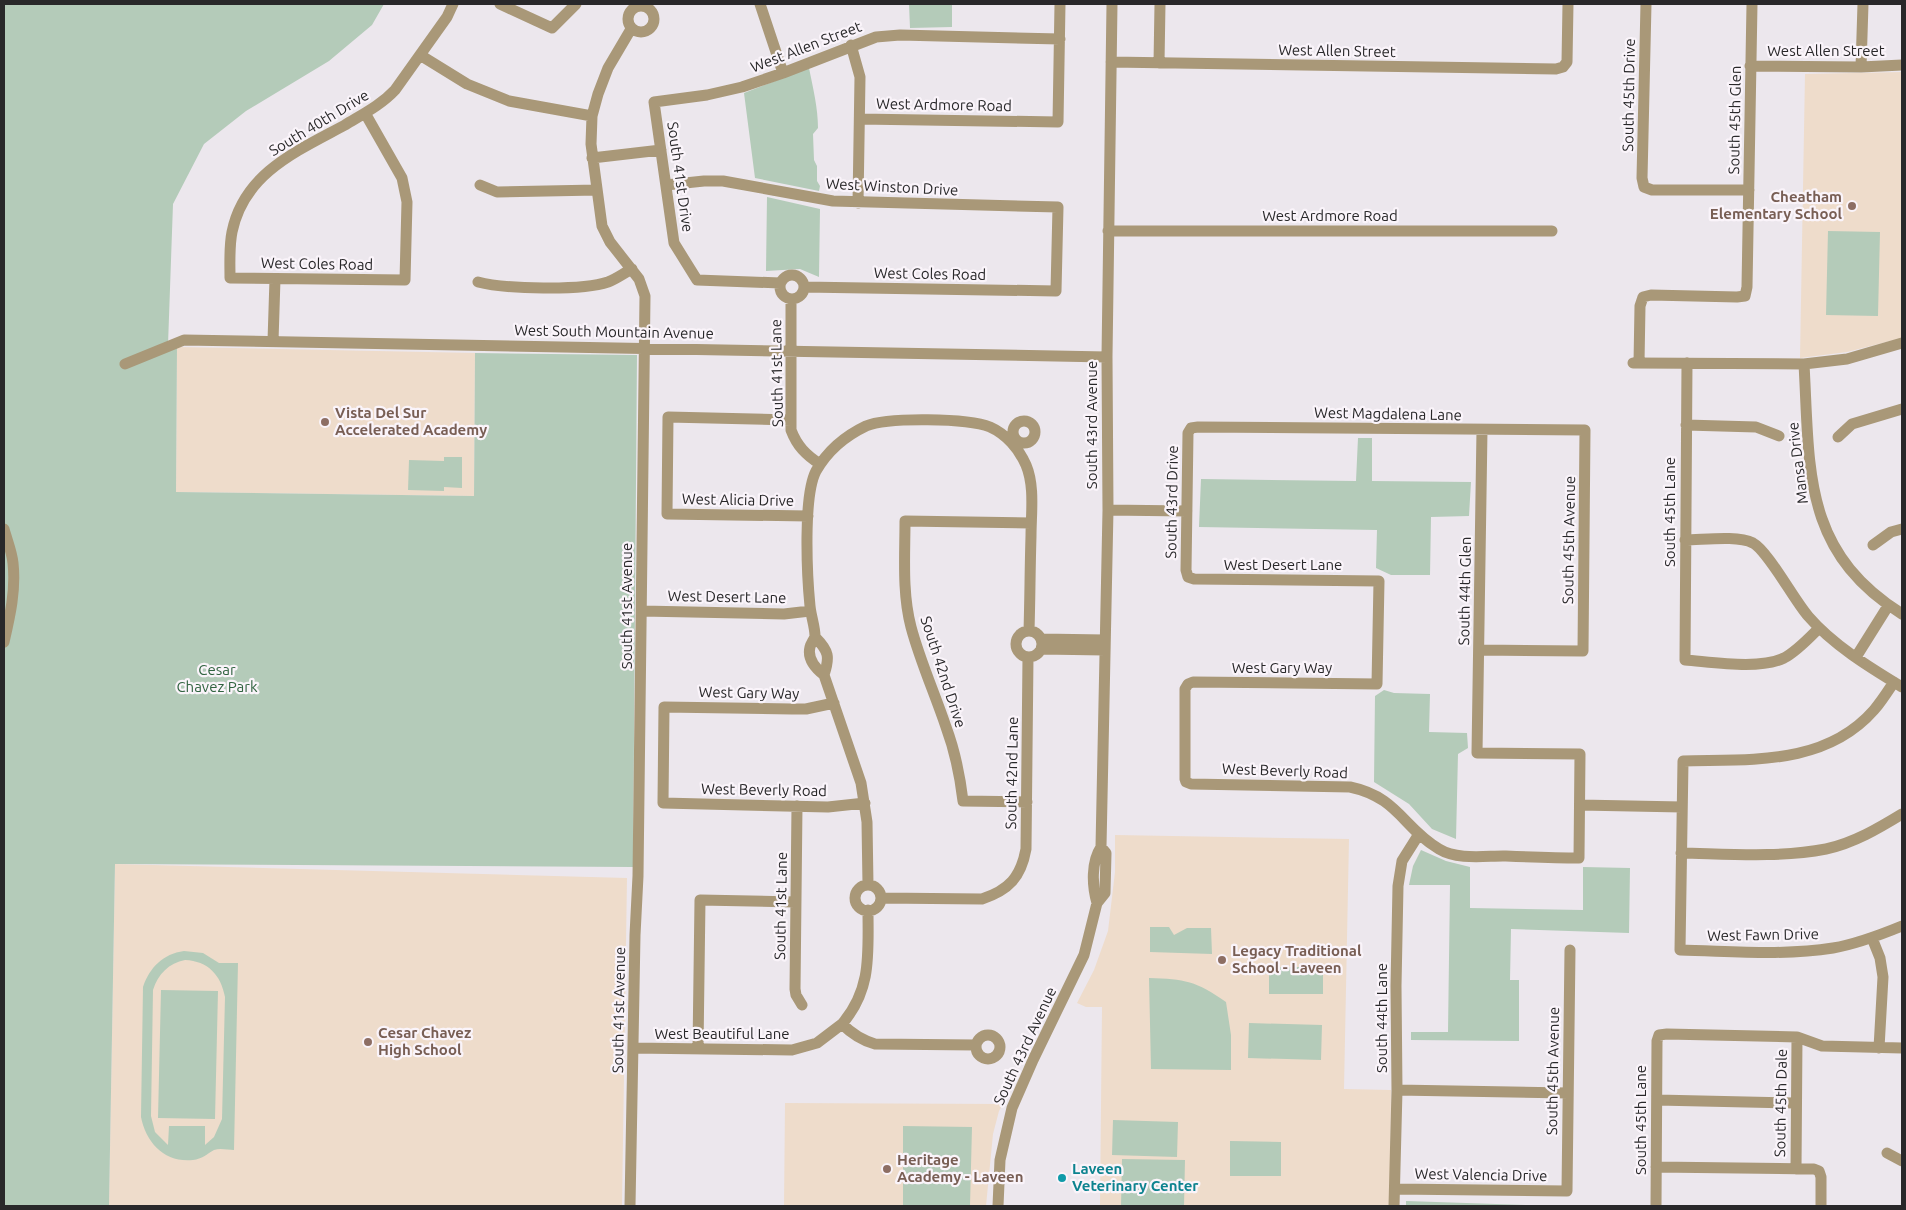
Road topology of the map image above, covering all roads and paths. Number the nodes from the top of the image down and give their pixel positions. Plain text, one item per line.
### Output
1 (453, 4) edge
2 (500, 4) edge
3 (576, 4) edge
4 (760, 4) edge
5 (1060, 4) edge
6 (1112, 4) edge
7 (1160, 4) edge
8 (1568, 4) edge
9 (1646, 4) edge
10 (1752, 4) edge
11 (1863, 4) edge
12 (629, 7) edge
13 (653, 7) edge
14 (631, 29) junction
15 (1060, 39) junction
16 (851, 45) junction
17 (420, 55) junction
18 (1111, 62) junction
19 (1159, 62) junction
20 (1902, 65) edge
21 (1750, 66) junction
22 (1861, 67) junction
23 (782, 73) junction
24 (654, 102) joint
25 (365, 113) junction
26 (592, 116) junction
27 (860, 119) junction
28 (661, 150) junction
29 (592, 158) junction
30 (480, 185) dead end
31 (666, 185) junction
32 (597, 190) junction
33 (1749, 190) junction
34 (858, 203) junction
35 (1108, 231) junction
36 (1552, 231) dead end
37 (632, 269) junction
38 (230, 278) joint
39 (274, 279) junction
40 (697, 280) joint
41 (478, 282) dead end
42 (780, 283) junction
43 (804, 287) junction
44 (1056, 290) joint
45 (792, 299) junction
46 (273, 341) junction
47 (1902, 343) edge
48 (644, 348) junction
49 (790, 350) junction
50 (1107, 357) junction
51 (125, 364) dead end
52 (1687, 364) junction
53 (1804, 364) junction
54 (1902, 409) edge
55 (791, 420) junction
56 (1686, 425) junction
57 (1191, 428) joint
58 (1482, 430) junction
59 (1585, 430) joint
60 (1779, 436) dead end
61 (1838, 437) dead end
62 (820, 464) junction
63 (1108, 510) junction
64 (1187, 512) junction
65 (808, 516) junction
66 (1031, 523) junction
67 (4, 529) edge
68 (1902, 529) edge
69 (1685, 540) junction
70 (1873, 545) dead end
71 (1188, 577) joint
72 (1888, 606) junction
73 (642, 611) junction
74 (810, 611) junction
75 (1902, 614) edge
76 (1819, 628) junction
77 (1029, 631) junction
78 (815, 637) junction
79 (4, 642) edge
80 (1041, 644) junction
81 (1105, 645) junction
82 (1480, 650) junction
83 (1028, 657) junction
84 (1856, 657) junction
85 (824, 675) junction
86 (1188, 684) joint
87 (1377, 684) joint
88 (1898, 685) edge
89 (834, 703) junction
90 (1027, 802) junction
91 (663, 803) joint
92 (865, 803) junction
93 (1580, 805) junction
94 (797, 806) junction
95 (1682, 807) junction
96 (1902, 814) edge
97 (1419, 834) junction
98 (1681, 853) junction
99 (868, 885) junction
100 (881, 898) junction
101 (795, 902) junction
102 (868, 910) junction
103 (1902, 926) edge
104 (1872, 938) junction
105 (1570, 950) dead end
106 (802, 1004) dead end
107 (842, 1024) junction
108 (1797, 1037) junction
109 (976, 1045) dead end
110 (633, 1048) junction
111 (1879, 1048) junction
112 (1902, 1048) edge
113 (698, 1049) junction
114 (1397, 1090) junction
115 (1568, 1093) junction
116 (1657, 1100) junction
117 (1795, 1103) junction
118 (1887, 1153) dead end
119 (1902, 1161) edge
120 (1656, 1167) junction
121 (1796, 1169) junction
122 (1395, 1189) junction
123 (1567, 1191) joint
124 (630, 1206) edge
125 (998, 1206) edge
126 (1394, 1206) edge
127 (1656, 1206) edge
128 (1821, 1206) edge

1 - 17 street, South 40th Drive
2 - 3 street
4 - 23 street
5 - 15 street
6 - 18 street, South 43rd Avenue
7 - 19 street
8 - 19 street, West Allen Street
9 - 33 street, South 45th Drive
10 - 21 street, South 45th Glen
11 - 22 street
12 - 13 street
12 - 14 street
13 - 14 street
14 - 26 street, South 41st Avenue
15 - 16 street, West Allen Street
15 - 27 street, West Ardmore Road
16 - 23 street, West Allen Street
16 - 27 street
17 - 25 street, South 40th Drive
17 - 26 street
18 - 19 street, West Allen Street
18 - 35 street, South 43rd Avenue
20 - 22 street, West Allen Street
21 - 22 street, West Allen Street
21 - 33 street, South 45th Glen
23 - 24 street, West Allen Street
24 - 28 street, South 41st Drive
25 - 38 street, South 40th Drive
25 - 39 street, West Coles Road
26 - 29 street, South 41st Avenue
27 - 34 street
28 - 29 street
28 - 31 street, South 41st Drive
29 - 32 street, South 41st Avenue
30 - 32 street
31 - 34 street, West Winston Drive
31 - 40 street, South 41st Drive
32 - 37 street, South 41st Avenue
33 - 52 street, South 45th Glen
34 - 44 street, West Winston Drive
35 - 36 street, West Ardmore Road
35 - 50 street, South 43rd Avenue
37 - 41 street
37 - 48 street, South 41st Avenue
38 - 39 street, West Coles Road
39 - 46 street
40 - 42 street, West Coles Road
42 - 43 street, West Coles Road
42 - 45 street
43 - 44 street, West Coles Road
43 - 45 street
45 - 49 street, South 41st Lane
46 - 48 street, West South Mountain Avenue
46 - 51 street, West South Mountain Avenue
47 - 53 street
48 - 49 street, West South Mountain Avenue
48 - 73 street, South 41st Avenue
49 - 50 street, West South Mountain Avenue
49 - 55 street, South 41st Lane
50 - 63 street, South 43rd Avenue
52 - 53 street
52 - 56 street, South 45th Lane
53 - 72 street, Mansa Drive
54 - 61 street
55 - 62 street, South 41st Lane
55 - 65 street, West Alicia Drive
56 - 60 street
56 - 69 street, South 45th Lane
57 - 58 street, West Magdalena Lane
57 - 64 street, South 43rd Drive
58 - 59 street, West Magdalena Lane
58 - 82 street, South 44th Glen
59 - 82 street, South 45th Avenue
62 - 65 street
62 - 66 street
63 - 64 street
63 - 81 street, South 43rd Avenue
64 - 71 street, South 43rd Drive
65 - 74 street
66 - 77 street
66 - 90 street, South 42nd Drive
67 - 79 street
68 - 70 street
69 - 76 street
69 - 76 street, South 45th Lane
71 - 87 street, West Desert Lane
72 - 75 street, Mansa Drive
72 - 84 street
73 - 74 street, West Desert Lane
73 - 110 street, South 41st Avenue
74 - 78 street
76 - 84 street
77 - 80 street
77 - 83 street, South 42nd Lane
78 - 85 street
78 - 85 street
80 - 81 street
80 - 83 street
81 - 125 street, South 43rd Avenue
82 - 93 street, South 44th Glen
83 - 90 street, South 42nd Lane
84 - 88 street
85 - 89 street
86 - 87 street, West Gary Way
86 - 97 street, West Beverly Road
88 - 95 street
89 - 91 street, West Gary Way
89 - 92 street
90 - 100 street, South 42nd Lane
91 - 94 street, West Beverly Road
92 - 94 street, West Beverly Road
92 - 99 street
93 - 95 street
93 - 97 street, West Beverly Road
94 - 101 street, South 41st Lane
95 - 98 street
96 - 98 street
97 - 114 street, South 44th Lane
98 - 104 street, West Fawn Drive
99 - 100 street
99 - 102 street
100 - 102 street
101 - 106 street, South 41st Lane
101 - 113 street
102 - 107 street, West Beautiful Lane
103 - 104 street, West Fawn Drive
104 - 111 street
105 - 115 street, South 45th Avenue
107 - 109 street
107 - 113 street, West Beautiful Lane
108 - 111 street
108 - 116 street, South 45th Lane
108 - 117 street, South 45th Dale
110 - 113 street, West Beautiful Lane
110 - 124 street, South 41st Avenue
111 - 112 street
114 - 115 street
114 - 122 street, South 44th Lane
115 - 123 street, South 45th Avenue
116 - 117 street
116 - 120 street, South 45th Lane
117 - 121 street, South 45th Dale
118 - 119 street
120 - 121 street
120 - 127 street, South 45th Lane
121 - 128 street
122 - 123 street, West Valencia Drive
122 - 126 street, South 44th Lane

